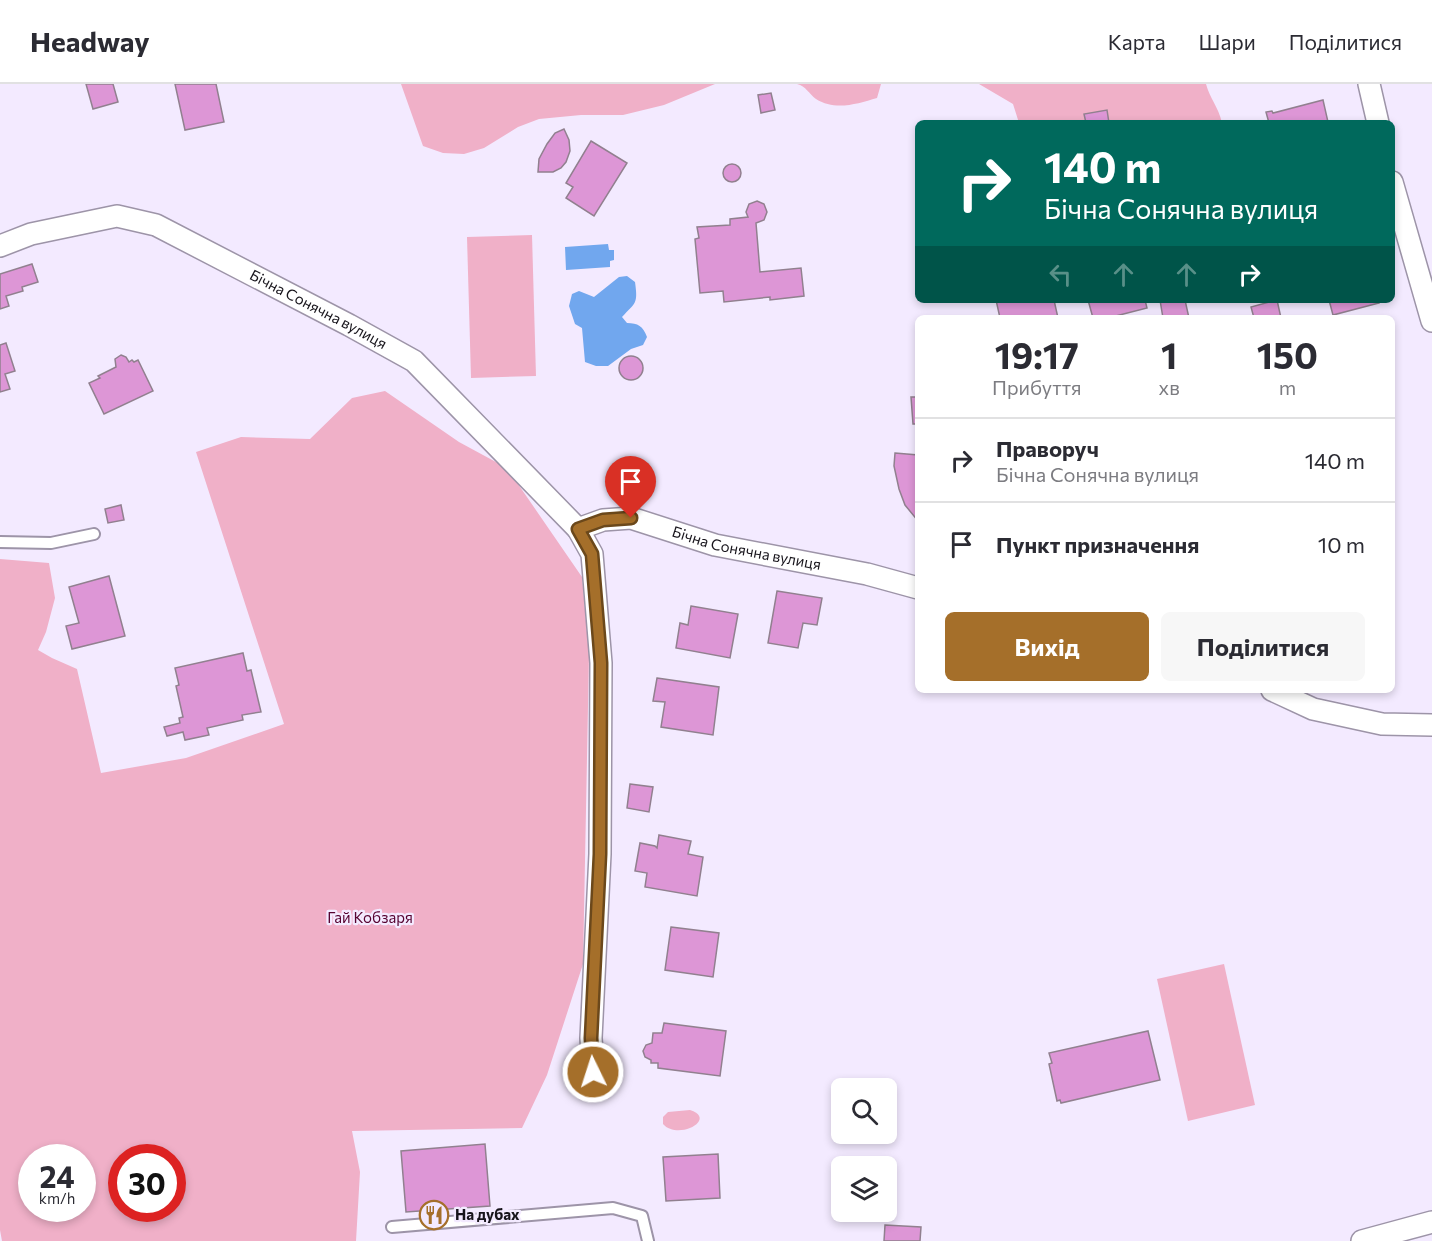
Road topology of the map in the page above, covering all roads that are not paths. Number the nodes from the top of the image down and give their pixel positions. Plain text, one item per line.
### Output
1 (1369, 84) edge
2 (1377, 120) edge
3 (1395, 192) edge
4 (0, 246) edge
5 (1432, 321) edge
6 (578, 529) junction
7 (94, 534) dead end
8 (0, 542) edge
9 (915, 587) edge
10 (1278, 693) edge
11 (1432, 724) edge
12 (593, 1072) dead end
13 (1432, 1222) edge
14 (392, 1227) dead end
15 (648, 1241) edge
16 (1362, 1241) edge

1 - 2 street
3 - 5 street
4 - 6 street, Бічна Сонячна вулиця
6 - 9 street, Бічна Сонячна вулиця
6 - 12 street, Бічна Сонячна вулиця
7 - 8 lane
10 - 11 street
13 - 16 street
14 - 15 lane

